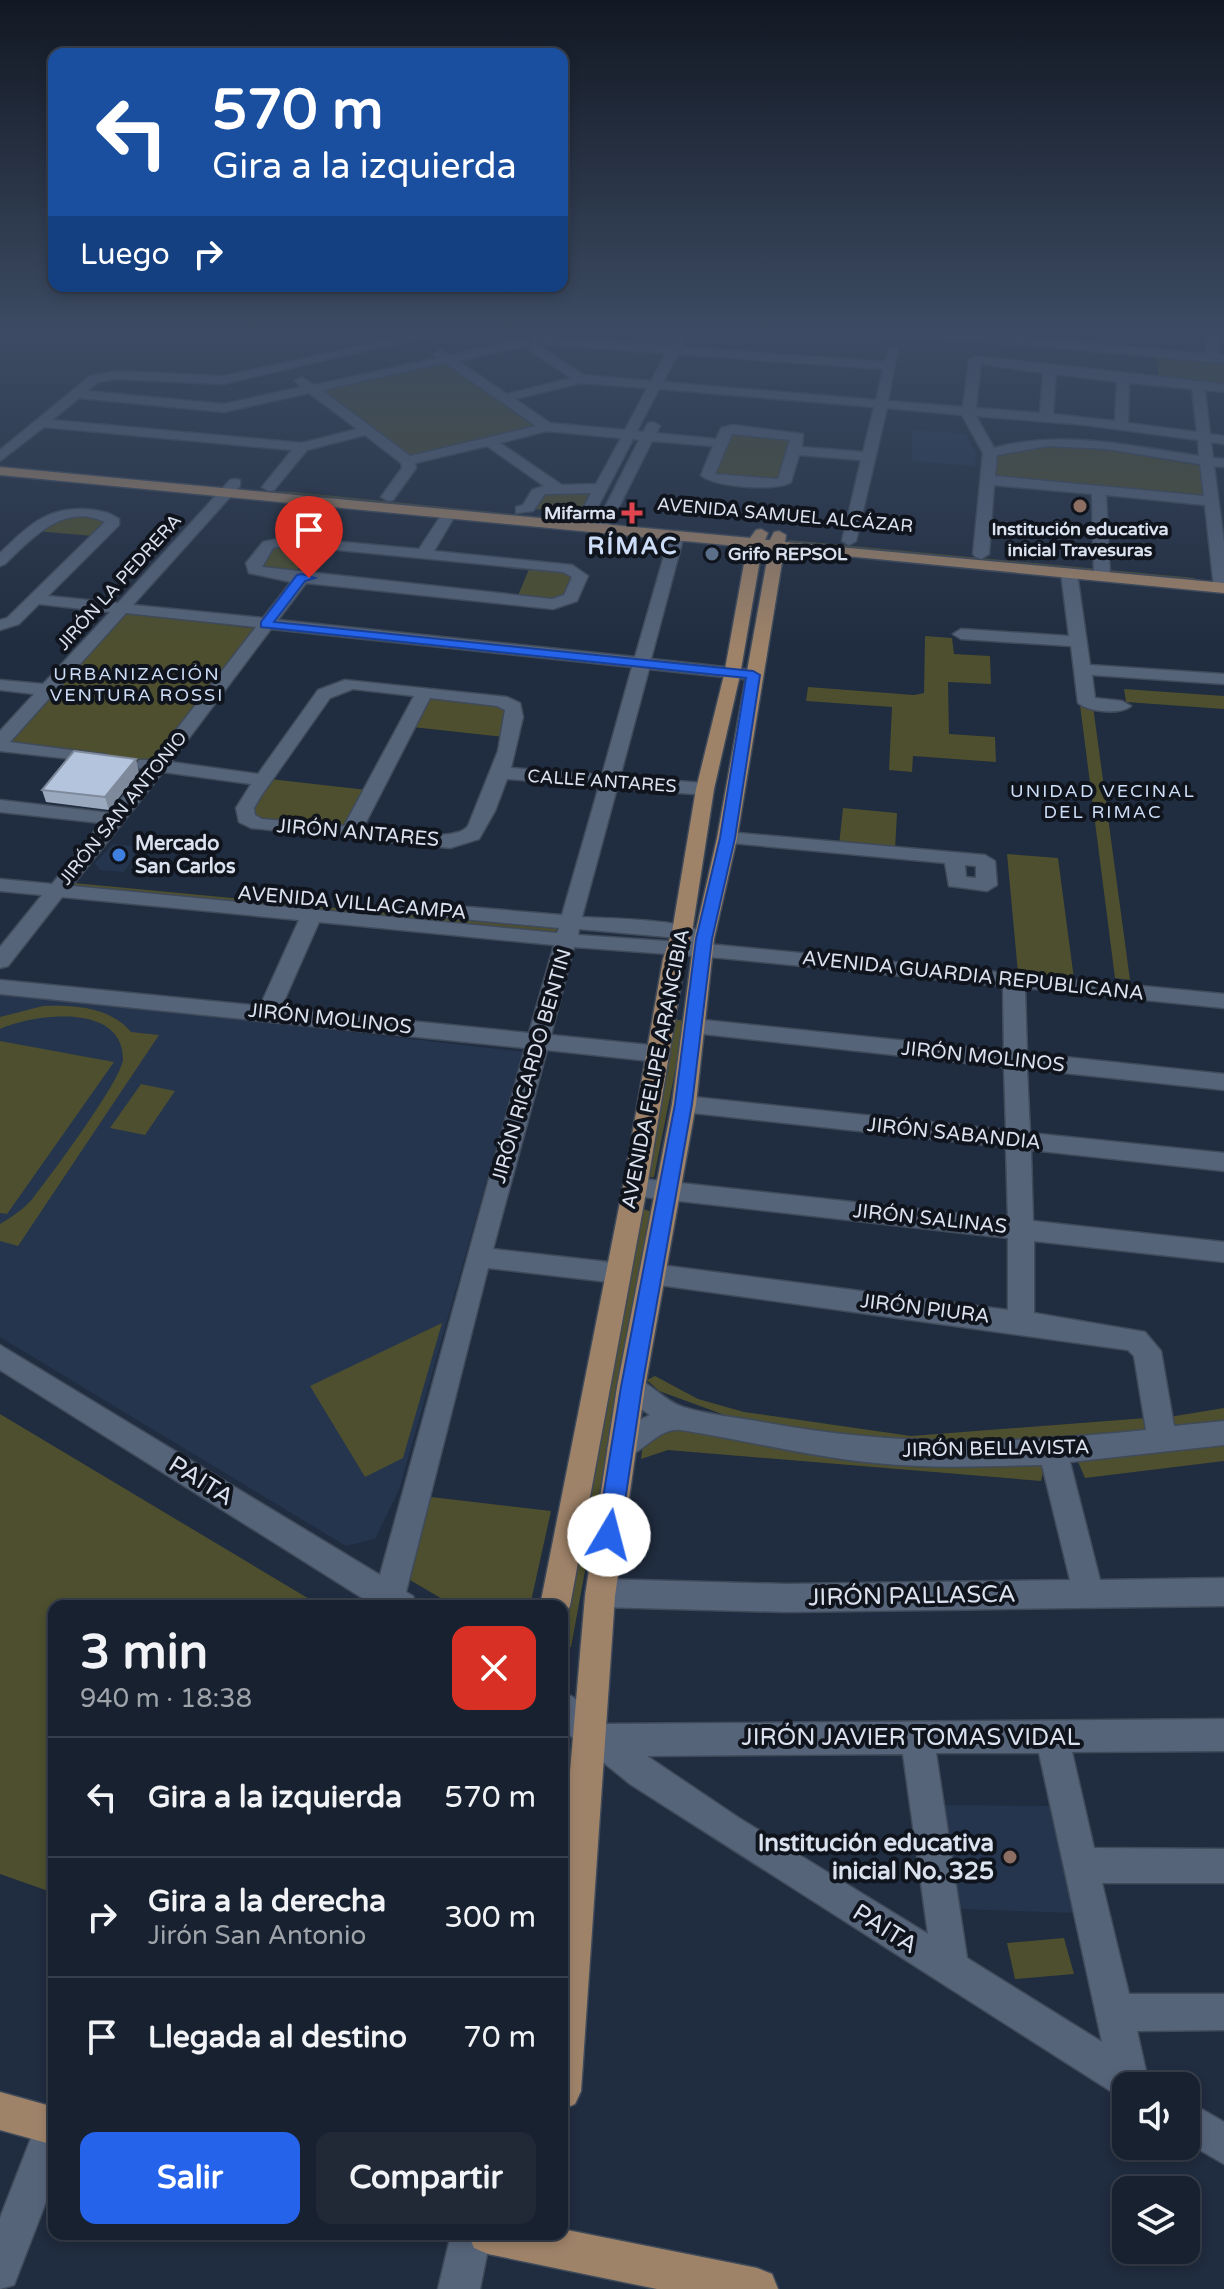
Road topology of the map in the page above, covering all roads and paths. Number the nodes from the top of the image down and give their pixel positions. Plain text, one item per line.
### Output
1 (29, 437) edge
2 (274, 437) edge
3 (293, 437) edge
4 (340, 437) edge
5 (373, 437) edge
6 (506, 437) edge
7 (628, 437) edge
8 (647, 437) joint
9 (724, 437) edge
10 (798, 437) edge
11 (874, 437) edge
12 (980, 437) edge
13 (1191, 437) edge
14 (1206, 439) junction
15 (1224, 440) edge
16 (489, 441) junction
17 (317, 442) junction
18 (721, 443) junction
19 (470, 446) junction
20 (302, 447) junction
21 (794, 450) junction
22 (990, 453) junction
23 (869, 457) junction
24 (408, 461) junction
25 (1207, 462) junction
26 (1224, 463) edge
27 (5, 468) edge
28 (989, 480) junction
29 (269, 487) junction
30 (231, 488) junction
31 (557, 488) junction
32 (601, 488) junction
33 (1099, 490) junction
34 (537, 493) junction
35 (388, 497) junction
36 (1211, 501) junction
37 (521, 510) junction
38 (449, 514) junction
39 (1219, 519) edge
40 (584, 521) junction
41 (604, 523) junction
42 (677, 535) junction
43 (758, 538) junction
44 (778, 540) junction
45 (849, 541) junction
46 (424, 554) junction
47 (981, 554) junction
48 (0, 561) edge
49 (1102, 570) junction
50 (1069, 573) junction
51 (302, 578) junction
52 (1223, 582) edge
53 (36, 599) junction
54 (121, 609) junction
55 (0, 625) edge
56 (266, 625) junction
57 (961, 634) dead end
58 (1077, 641) junction
59 (641, 665) junction
60 (1081, 669) junction
61 (732, 675) junction
62 (753, 675) junction
63 (1224, 679) edge
64 (0, 685) edge
65 (48, 690) junction
66 (425, 692) junction
67 (1122, 706) dead end
68 (0, 744) edge
69 (158, 766) junction
70 (499, 773) junction
71 (263, 780) junction
72 (608, 782) junction
73 (705, 789) junction
74 (0, 806) edge
75 (113, 819) junction
76 (351, 832) junction
77 (727, 838) junction
78 (955, 858) dead end
79 (0, 871) edge
80 (62, 884) junction
81 (0, 885) edge
82 (312, 915) junction
83 (569, 931) junction
84 (697, 944) junction
85 (0, 959) edge
86 (1014, 982) junction
87 (0, 987) edge
88 (1224, 1001) edge
89 (268, 1012) junction
90 (694, 1026) junction
91 (539, 1040) junction
92 (659, 1054) junction
93 (1015, 1061) junction
94 (1224, 1082) edge
95 (684, 1104) junction
96 (1017, 1141) junction
97 (1224, 1162) edge
98 (635, 1187) junction
99 (668, 1190) junction
100 (1023, 1229) junction
101 (1224, 1252) edge
102 (479, 1257) junction
103 (617, 1273) junction
104 (652, 1274) junction
105 (1021, 1322) junction
106 (0, 1356) edge
107 (631, 1387) junction
108 (674, 1417) junction
109 (1224, 1433) edge
110 (1162, 1439) junction
111 (621, 1448) junction
112 (1053, 1452) junction
113 (1224, 1592) edge
114 (601, 1593) junction
115 (1088, 1593) junction
116 (393, 1600) edge
117 (396, 1600) edge
118 (556, 1600) edge
119 (568, 1714) edge
120 (1224, 1735) edge
121 (592, 1736) junction
122 (917, 1737) junction
123 (1052, 1737) junction
124 (1082, 1865) junction
125 (1224, 1866) edge
126 (951, 1970) junction
127 (1224, 2012) edge
128 (1116, 2013) junction
129 (568, 2020) edge
130 (1114, 2072) edge
131 (1130, 2072) edge
132 (0, 2111) edge
133 (48, 2126) edge
134 (1200, 2129) edge
135 (48, 2144) edge
136 (1224, 2145) edge
137 (470, 2240) edge
138 (552, 2241) edge
139 (0, 2271) edge
140 (459, 2289) edge
141 (757, 2289) edge

1 - 27 street
2 - 20 street
3 - 17 street
4 - 17 street
5 - 24 street
6 - 16 street
7 - 32 street
8 - 18 street
8 - 41 street
9 - 18 street
10 - 21 street
11 - 23 street
12 - 22 street
13 - 14 street
14 - 15 street
14 - 25 street
16 - 19 street
16 - 31 street
17 - 20 street
18 - 21 street
19 - 24 street
19 - 34 street
20 - 29 street
21 - 23 street
22 - 25 street
22 - 28 street
23 - 45 street
24 - 35 street
25 - 26 street
25 - 36 street
27 - 30 main road, AVENIDA SAMUEL ALCÁZAR
28 - 33 street
28 - 47 street
29 - 30 main road, AVENIDA SAMUEL ALCÁZAR
29 - 35 main road, AVENIDA SAMUEL ALCÁZAR
30 - 38 main road, AVENIDA SAMUEL ALCÁZAR
30 - 54 street, JIRÓN LA PEDRERA
31 - 32 street
31 - 34 street
32 - 40 street
33 - 36 street
33 - 49 street
34 - 37 street
35 - 37 main road, AVENIDA SAMUEL ALCÁZAR
36 - 39 street
37 - 40 main road, AVENIDA SAMUEL ALCÁZAR
38 - 40 main road, AVENIDA SAMUEL ALCÁZAR
38 - 46 street
39 - 52 street
40 - 41 main road, AVENIDA SAMUEL ALCÁZAR
41 - 42 main road, AVENIDA SAMUEL ALCÁZAR
41 - 43 main road, AVENIDA SAMUEL ALCÁZAR
42 - 43 main road, AVENIDA SAMUEL ALCÁZAR
42 - 59 street, JIRÓN RICARDO BENTIN
43 - 44 main road, AVENIDA SAMUEL ALCÁZAR
43 - 61 main road, AVENIDA FELIPE ARANCIBIA
44 - 45 main road, AVENIDA SAMUEL ALCÁZAR
44 - 50 main road, AVENIDA SAMUEL ALCÁZAR
44 - 62 main road, AVENIDA FELIPE ARANCIBIA
45 - 47 main road, AVENIDA SAMUEL ALCÁZAR
46 - 51 street
46 - 51 street
47 - 49 main road, AVENIDA SAMUEL ALCÁZAR
48 - 53 street
49 - 50 main road, AVENIDA SAMUEL ALCÁZAR
49 - 52 main road, AVENIDA SAMUEL ALCÁZAR
50 - 58 street
51 - 56 street, JIRÓN SAN ANTONIO
53 - 54 street
53 - 55 street
54 - 56 street
54 - 65 street, JIRÓN LA PEDRERA
56 - 59 street
56 - 69 street, JIRÓN SAN ANTONIO
57 - 58 street
58 - 60 street
59 - 61 street
59 - 72 street, JIRÓN RICARDO BENTIN
60 - 63 street
60 - 67 street
61 - 62 street
61 - 73 main road, AVENIDA FELIPE ARANCIBIA
62 - 77 main road, AVENIDA FELIPE ARANCIBIA
64 - 65 street
65 - 68 street, JIRÓN LA PEDRERA
66 - 70 street, JIRÓN ANTARES
66 - 71 street, JIRÓN ANTARES
66 - 76 street
68 - 69 street
69 - 71 street
69 - 75 street, JIRÓN SAN ANTONIO
70 - 72 street, CALLE ANTARES
70 - 76 street, JIRÓN ANTARES
71 - 76 street, JIRÓN ANTARES
72 - 73 street, CALLE ANTARES
72 - 83 street, JIRÓN RICARDO BENTIN
73 - 84 main road, AVENIDA FELIPE ARANCIBIA
74 - 75 street
75 - 80 street, JIRÓN SAN ANTONIO
77 - 78 street
77 - 84 main road, AVENIDA FELIPE ARANCIBIA
79 - 80 street, AVENIDA VILLACAMPA
80 - 81 street, AVENIDA VILLACAMPA
80 - 82 street, AVENIDA VILLACAMPA
80 - 83 street, AVENIDA VILLACAMPA
80 - 85 street, JIRÓN SAN ANTONIO
82 - 83 street, AVENIDA VILLACAMPA
82 - 89 street
83 - 84 street, AVENIDA VILLACAMPA
83 - 91 street, JIRÓN RICARDO BENTIN
84 - 86 street, AVENIDA GUARDIA REPUBLICANA
84 - 90 main road, AVENIDA FELIPE ARANCIBIA
84 - 92 main road, AVENIDA FELIPE ARANCIBIA
86 - 88 street, AVENIDA GUARDIA REPUBLICANA
86 - 93 street
87 - 89 street, JIRÓN MOLINOS
89 - 91 street, JIRÓN MOLINOS
90 - 93 street, JIRÓN MOLINOS
90 - 95 main road, AVENIDA FELIPE ARANCIBIA
91 - 92 street, JIRÓN MOLINOS
91 - 102 street, JIRÓN RICARDO BENTIN
92 - 98 main road, AVENIDA FELIPE ARANCIBIA
93 - 94 street, JIRÓN MOLINOS
93 - 96 street
95 - 96 street, JIRÓN SABANDIA
95 - 99 main road, AVENIDA FELIPE ARANCIBIA
96 - 97 street, JIRÓN SABANDIA
96 - 100 street
98 - 99 street, JIRÓN SALINAS
98 - 103 main road, AVENIDA FELIPE ARANCIBIA
99 - 100 street, JIRÓN SALINAS
99 - 104 main road, AVENIDA FELIPE ARANCIBIA
100 - 101 street, JIRÓN SALINAS
100 - 105 street
102 - 103 street
102 - 117 street, JIRÓN RICARDO BENTIN
103 - 118 main road, AVENIDA FELIPE ARANCIBIA
104 - 105 street, JIRÓN PIURA
104 - 107 main road, AVENIDA FELIPE ARANCIBIA
105 - 110 street, JIRÓN PIURA
106 - 116 street, PAITA
107 - 108 street, JIRÓN BELLAVISTA
107 - 111 main road, AVENIDA FELIPE ARANCIBIA
108 - 111 street
108 - 112 street, JIRÓN BELLAVISTA
109 - 110 street, JIRÓN BELLAVISTA
110 - 112 street, JIRÓN BELLAVISTA
111 - 114 main road, AVENIDA FELIPE ARANCIBIA
112 - 115 street
113 - 115 street, JIRÓN PALLASCA
114 - 115 street, JIRÓN PALLASCA
114 - 121 main road, AVENIDA FELIPE ARANCIBIA
119 - 121 street, PAITA
120 - 123 street, JIRÓN JAVIER TOMAS VIDAL
121 - 122 street, JIRÓN JAVIER TOMAS VIDAL
121 - 126 street, PAITA
121 - 129 main road, AVENIDA FELIPE ARANCIBIA
122 - 123 street, JIRÓN JAVIER TOMAS VIDAL
122 - 126 street
123 - 124 street
124 - 125 street
124 - 128 street
126 - 130 street, PAITA
127 - 128 street
128 - 131 street
132 - 133 main road
134 - 136 street
135 - 139 street
137 - 140 street
138 - 141 main road

